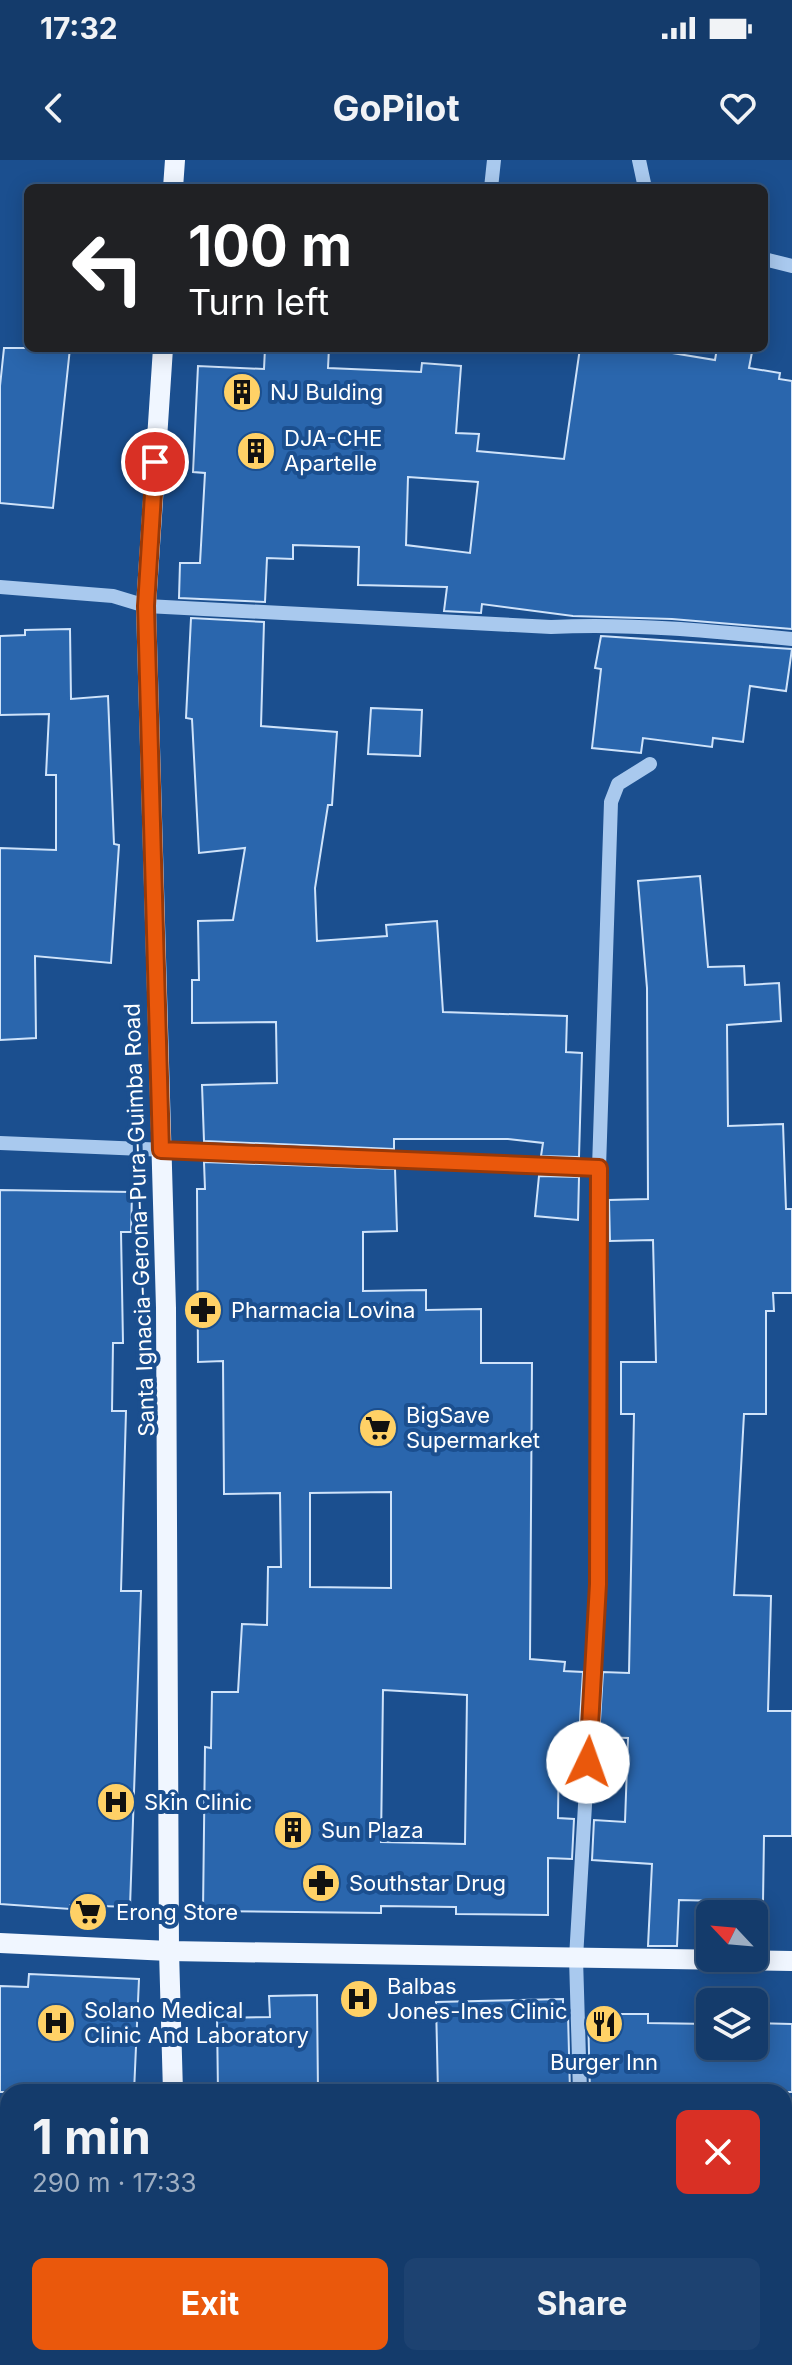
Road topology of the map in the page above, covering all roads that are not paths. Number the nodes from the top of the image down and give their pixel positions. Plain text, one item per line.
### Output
1 (175, 160) edge
2 (494, 160) edge
3 (639, 160) edge
4 (173, 184) edge
5 (491, 184) edge
6 (644, 184) edge
7 (768, 260) edge
8 (792, 266) edge
9 (163, 352) edge
10 (0, 587) edge
11 (146, 606) junction
12 (792, 639) edge
13 (650, 764) dead end
14 (0, 1143) edge
15 (161, 1150) junction
16 (599, 1168) junction
17 (0, 1943) edge
18 (169, 1951) junction
19 (576, 1958) junction
20 (792, 1961) edge
21 (173, 2084) edge
22 (580, 2084) edge

1 - 4 main road
2 - 5 street
3 - 6 street
7 - 8 street
9 - 11 main road, Santa Ignacia-Gerona-Pura-Guimba Road
10 - 11 street
11 - 12 street
11 - 15 main road, Santa Ignacia-Gerona-Pura-Guimba Road
13 - 16 street
14 - 15 street
15 - 16 street
15 - 18 main road, Santa Ignacia-Gerona-Pura-Guimba Road
16 - 19 street
17 - 18 main road
18 - 19 main road
18 - 21 main road, Santa Ignacia-Gerona-Pura-Guimba Road
19 - 20 main road
19 - 22 street

